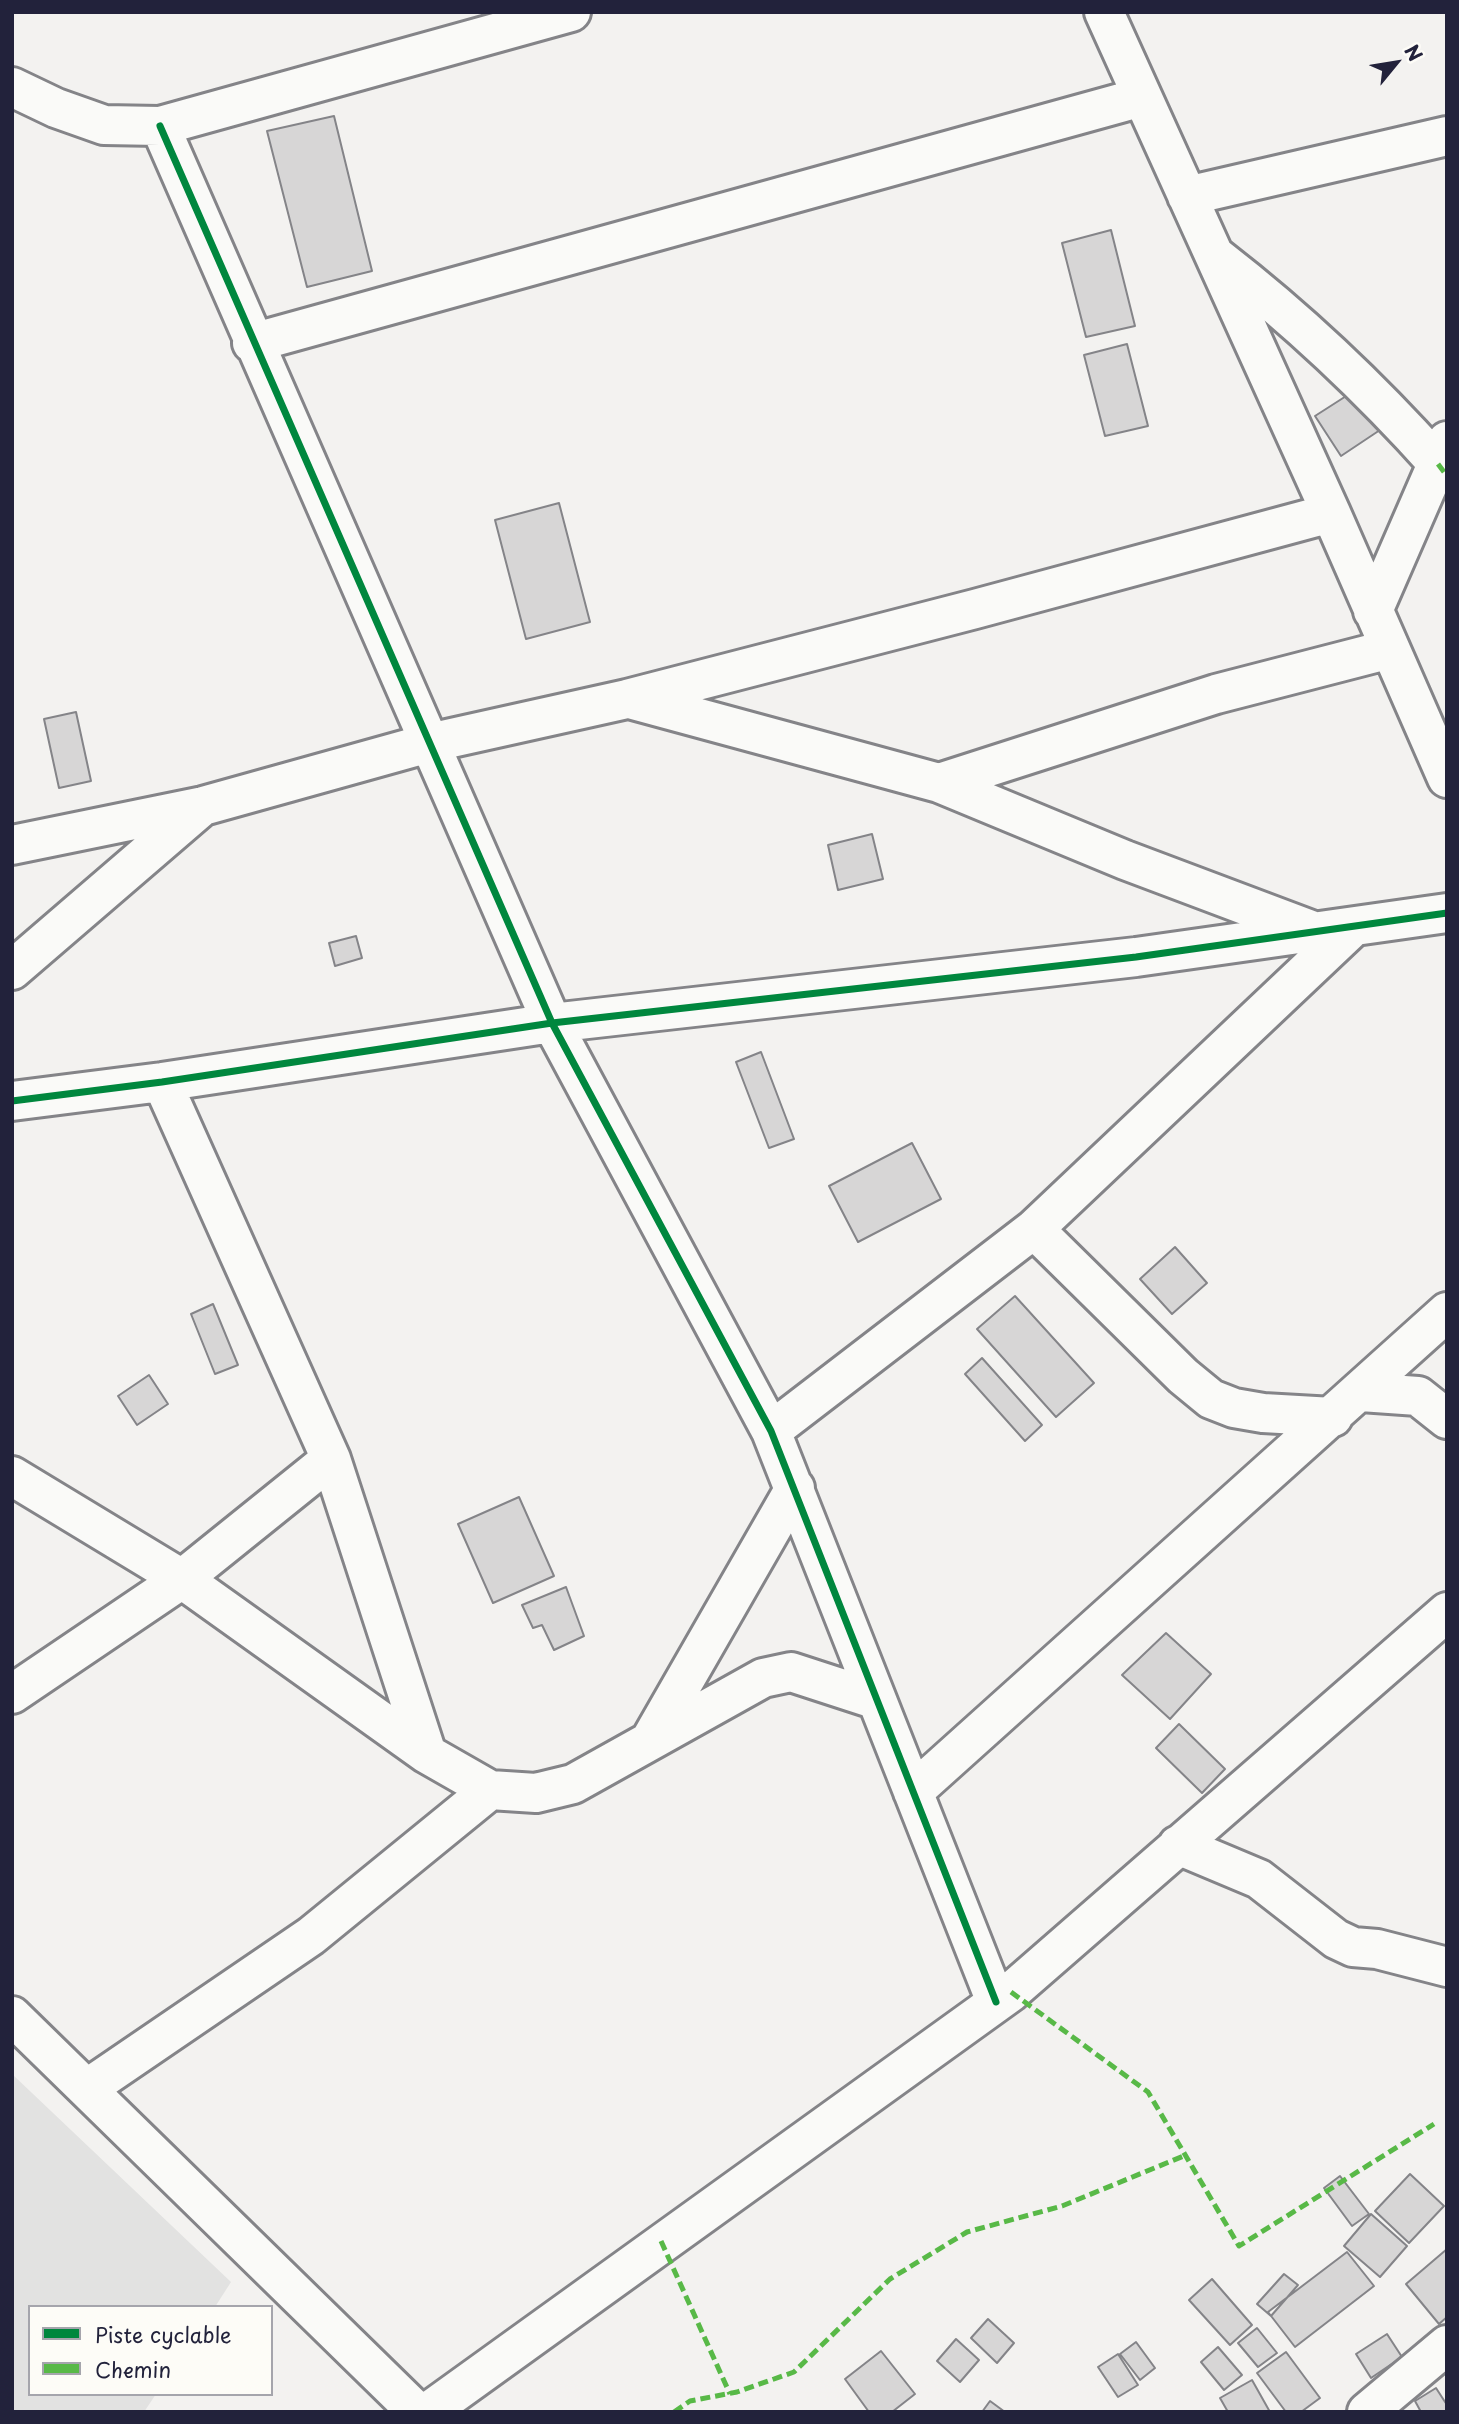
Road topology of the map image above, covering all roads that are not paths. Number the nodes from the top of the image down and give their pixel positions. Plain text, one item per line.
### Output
1 (571, 12) edge
2 (1104, 12) edge
3 (12, 87) edge
4 (1142, 97) junction
5 (160, 126) junction
6 (1447, 136) edge
7 (1186, 197) junction
8 (1213, 254) junction
9 (252, 343) junction
10 (1442, 453) edge
11 (1331, 513) junction
12 (1373, 611) junction
13 (1390, 649) junction
14 (627, 699) junction
15 (429, 743) junction
16 (1447, 778) edge
17 (939, 783) junction
18 (203, 806) junction
19 (12, 845) edge
20 (1447, 913) edge
21 (1351, 929) junction
22 (1313, 931) junction
23 (12, 970) edge
24 (552, 1023) junction
25 (162, 1082) junction
26 (12, 1101) edge
27 (1034, 1228) junction
28 (1447, 1312) edge
29 (1361, 1392) junction
30 (1333, 1418) junction
31 (1447, 1419) edge
32 (771, 1431) junction
33 (331, 1459) junction
34 (12, 1476) edge
35 (795, 1488) junction
36 (182, 1579) junction
37 (1447, 1612) edge
38 (12, 1694) edge
39 (874, 1699) junction
40 (651, 1739) junction
41 (427, 1754) junction
42 (490, 1790) junction
43 (913, 1792) junction
44 (1178, 1845) junction
45 (1447, 1967) edge
46 (996, 2002) junction
47 (12, 2016) edge
48 (88, 2088) junction
49 (1447, 2345) edge
50 (416, 2412) edge
51 (428, 2412) edge
52 (1367, 2412) edge

1 - 5 street
2 - 4 street
3 - 5 street
4 - 7 street
4 - 9 street
5 - 9 street
6 - 7 street
7 - 8 street
8 - 10 street
8 - 11 street
9 - 15 street
10 - 12 street
11 - 12 street
11 - 14 street
12 - 13 street
13 - 16 street
13 - 17 street
14 - 15 street
14 - 17 street
15 - 18 street
15 - 24 street
17 - 22 street
18 - 19 street
18 - 23 street
20 - 21 street
21 - 22 street
21 - 27 street
22 - 24 street
24 - 25 street
24 - 32 street
25 - 26 street
25 - 33 street
27 - 30 street
27 - 32 street
28 - 29 street
29 - 30 street
29 - 31 street
30 - 43 street
32 - 35 street
33 - 36 street
33 - 41 street
34 - 36 street
35 - 39 street
35 - 40 street
36 - 38 street
36 - 41 street
37 - 44 street
39 - 40 street
39 - 43 street
40 - 42 street
41 - 42 street
42 - 48 street
43 - 46 street
44 - 45 street
44 - 46 street
46 - 51 street
47 - 48 street
48 - 50 street
49 - 52 street

